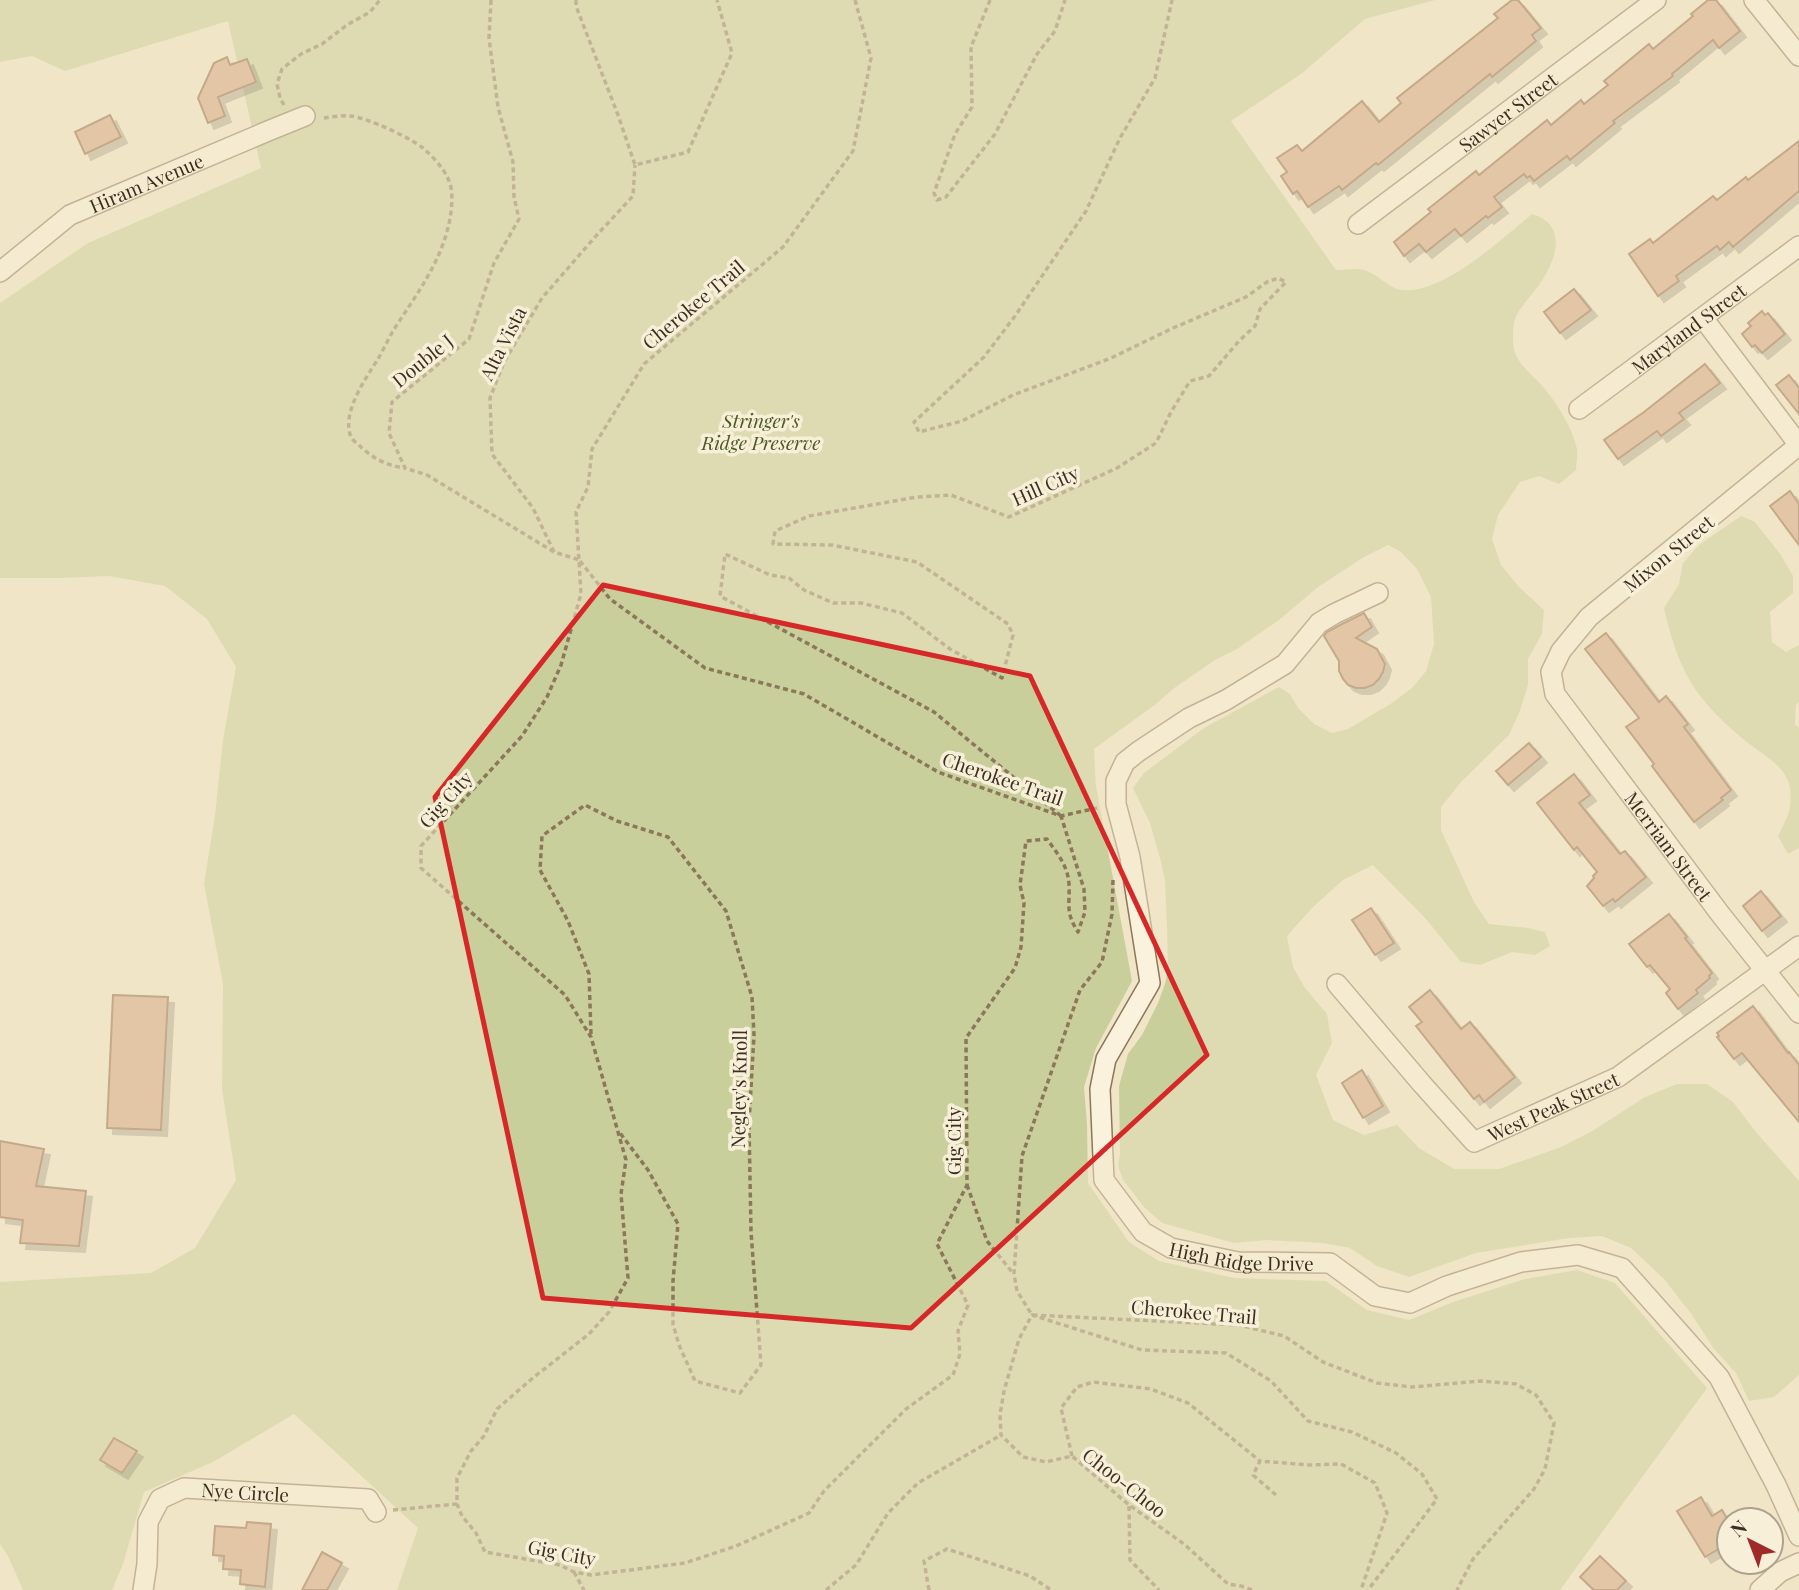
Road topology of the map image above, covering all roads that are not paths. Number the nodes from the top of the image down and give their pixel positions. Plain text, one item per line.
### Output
1 (1656, 0) edge
2 (1754, 0) edge
3 (1799, 56) edge
4 (304, 116) road end
5 (1358, 224) dead end
6 (1799, 246) edge
7 (0, 272) edge
8 (1703, 318) junction
9 (1579, 408) dead end
10 (1799, 445) edge
11 (1378, 593) dead end
12 (1551, 672) joint
13 (1799, 946) edge
14 (1766, 971) junction
15 (1338, 984) dead end
16 (1799, 1013) edge
17 (376, 1511) road end
18 (1799, 1536) edge
19 (1799, 1563) edge
20 (143, 1590) edge
21 (1760, 1590) edge

1 - 5 street, Sawyer Street
2 - 3 street
4 - 7 street, Hiram Avenue
6 - 8 street, Maryland Street
8 - 9 street, Maryland Street
8 - 10 street
10 - 12 street, Mixon Street
11 - 18 street, High Ridge Drive
12 - 14 street, Merriam Street
13 - 14 street, West Peak Street
14 - 15 street, West Peak Street
14 - 16 street, Merriam Street
17 - 20 street, Nye Circle
19 - 21 street

